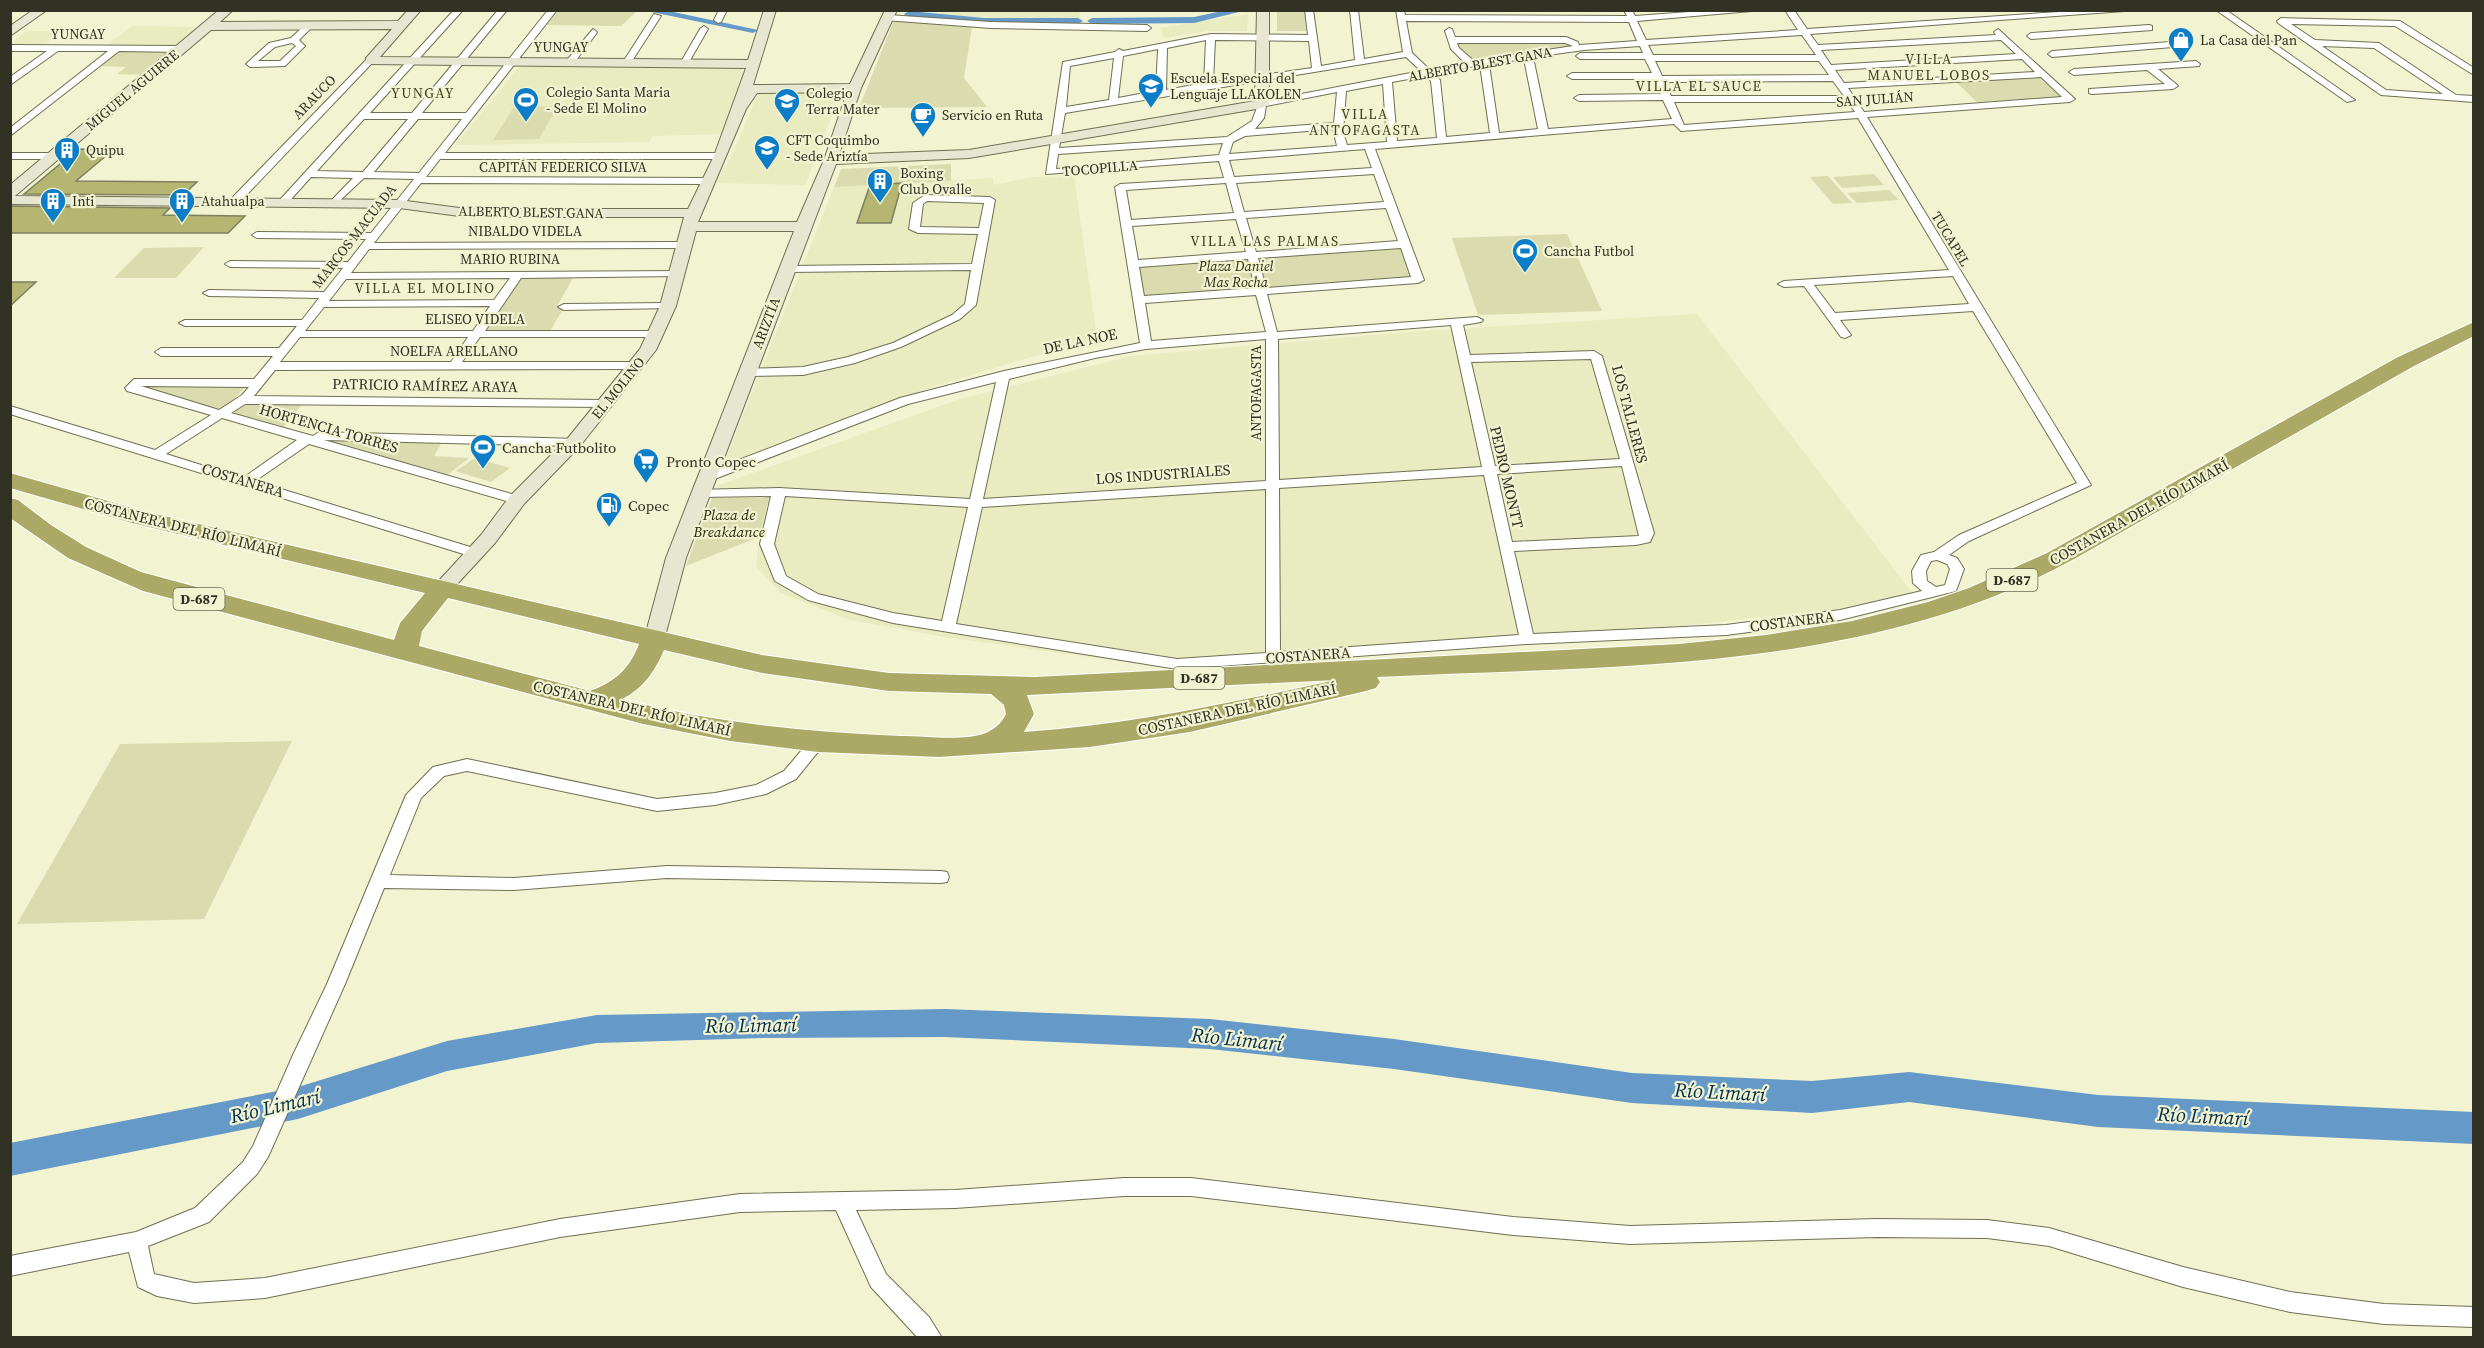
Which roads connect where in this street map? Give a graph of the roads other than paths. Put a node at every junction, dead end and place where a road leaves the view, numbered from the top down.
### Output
1 (41, 10) edge
2 (227, 10) edge
3 (415, 10) edge
4 (459, 10) edge
5 (503, 10) edge
6 (553, 10) edge
7 (723, 10) edge
8 (770, 10) edge
9 (1309, 10) edge
10 (1354, 10) edge
11 (1760, 10) edge
12 (1789, 10) edge
13 (1974, 10) edge
14 (2134, 10) edge
15 (2220, 10) edge
16 (2273, 10) edge
17 (2118, 11) edge
18 (1263, 12) edge
19 (2078, 13) edge
20 (889, 14) edge
21 (1401, 14) edge
22 (1446, 14) edge
23 (1489, 14) edge
24 (1532, 14) edge
25 (1574, 14) edge
26 (2030, 14) edge
27 (1630, 15) edge
28 (657, 16) dead end
29 (718, 20) dead end
30 (1982, 20) junction
31 (2288, 21) junction
32 (16, 24) edge
33 (310, 25) junction
34 (401, 25) junction
35 (209, 26) junction
36 (1146, 28) dead end
37 (2149, 28) dead end
38 (704, 29) dead end
39 (2104, 31) junction
40 (10, 32) edge
41 (593, 33) dead end
42 (1802, 33) junction
43 (2031, 36) dead end
44 (1259, 37) junction
45 (2004, 37) junction
46 (1211, 38) junction
47 (1311, 38) junction
48 (294, 40) junction
49 (1451, 40) junction
50 (1640, 42) junction
51 (2313, 43) junction
52 (1163, 45) junction
53 (2170, 45) dead end
54 (1584, 47) junction
55 (10, 48) edge
56 (1815, 48) junction
57 (2126, 48) junction
58 (55, 49) junction
59 (116, 49) junction
60 (181, 49) junction
61 (1119, 52) junction
62 (1408, 54) junction
63 (2052, 54) dead end
64 (1527, 55) junction
65 (2024, 56) junction
66 (1649, 57) junction
67 (370, 61) junction
68 (411, 62) junction
69 (461, 62) junction
70 (570, 62) junction
71 (685, 62) junction
72 (1360, 62) junction
73 (1484, 62) junction
74 (513, 63) junction
75 (627, 63) junction
76 (1825, 63) junction
77 (752, 64) junction
78 (1472, 64) junction
79 (2196, 64) dead end
80 (2150, 68) junction
81 (1317, 69) junction
82 (1427, 72) junction
83 (2074, 72) dead end
84 (2474, 72) edge
85 (2044, 74) junction
86 (1572, 76) dead end
87 (1658, 77) junction
88 (1263, 79) junction
89 (1387, 81) junction
90 (10, 82) edge
91 (1838, 82) junction
92 (1208, 85) junction
93 (855, 88) junction
94 (1342, 89) junction
95 (2092, 91) dead end
96 (1161, 93) junction
97 (2454, 97) junction
98 (1579, 98) dead end
99 (1666, 98) junction
100 (1850, 99) junction
101 (2474, 99) edge
102 (2350, 100) dead end
103 (1113, 102) junction
104 (1262, 104) junction
105 (1061, 111) junction
106 (738, 112) junction
107 (1860, 114) junction
108 (364, 116) junction
109 (471, 116) junction
110 (414, 117) junction
111 (1680, 124) junction
112 (1339, 126) junction
113 (10, 133) edge
114 (1242, 133) junction
115 (1544, 133) junction
116 (1495, 137) junction
117 (1229, 140) junction
118 (1442, 141) junction
119 (1055, 144) junction
120 (1392, 145) junction
121 (1369, 147) junction
122 (1343, 149) junction
123 (10, 156) edge
124 (53, 156) junction
125 (439, 156) junction
126 (721, 156) junction
127 (1223, 158) junction
128 (831, 160) junction
129 (1378, 171) junction
130 (310, 174) junction
131 (364, 175) junction
132 (420, 178) junction
133 (1231, 179) junction
134 (708, 181) junction
135 (10, 193) edge
136 (10, 200) edge
137 (233, 203) junction
138 (281, 204) junction
139 (333, 204) junction
140 (399, 204) junction
141 (1392, 205) junction
142 (1241, 215) junction
143 (691, 220) junction
144 (1126, 223) junction
145 (803, 226) junction
146 (985, 231) junction
147 (257, 236) dead end
148 (373, 236) junction
149 (1406, 244) junction
150 (684, 245) junction
151 (365, 246) junction
152 (1252, 255) junction
153 (230, 264) dead end
154 (1133, 264) junction
155 (351, 265) junction
156 (977, 267) junction
157 (787, 269) junction
158 (678, 273) junction
159 (1954, 273) junction
160 (518, 274) junction
161 (342, 276) junction
162 (1807, 283) junction
163 (1784, 284) dead end
164 (1261, 291) junction
165 (209, 293) dead end
166 (323, 300) junction
167 (1139, 300) junction
168 (498, 303) junction
169 (668, 306) junction
170 (564, 307) dead end
171 (1975, 307) junction
172 (1832, 317) junction
173 (1477, 320) dead end
174 (1456, 321) junction
175 (184, 323) dead end
176 (305, 323) junction
177 (2474, 328) edge
178 (295, 334) junction
179 (655, 334) junction
180 (1845, 334) dead end
181 (474, 335) junction
182 (1272, 335) junction
183 (1146, 345) junction
184 (161, 352) dead end
185 (282, 352) junction
186 (1464, 359) junction
187 (271, 366) junction
188 (454, 366) junction
189 (637, 366) junction
190 (746, 373) junction
191 (1004, 375) junction
192 (257, 383) junction
193 (243, 400) junction
194 (606, 404) junction
195 (10, 410) edge
196 (220, 414) junction
197 (303, 437) junction
198 (574, 442) junction
199 (156, 454) junction
200 (1626, 462) junction
201 (1488, 470) junction
202 (10, 480) edge
203 (247, 481) junction
204 (1270, 483) junction
205 (704, 485) junction
206 (778, 492) junction
207 (517, 500) junction
208 (977, 503) junction
209 (10, 505) edge
210 (1506, 547) junction
211 (475, 553) junction
212 (1938, 556) junction
213 (441, 590) junction
214 (1932, 591) junction
215 (1846, 623) junction
216 (948, 628) junction
217 (1527, 639) junction
218 (654, 640) junction
219 (405, 652) junction
220 (1273, 658) junction
221 (1496, 662) junction
222 (999, 686) junction
223 (592, 700) junction
224 (818, 742) junction
225 (984, 746) junction
226 (941, 877) dead end
227 (379, 880) junction
228 (842, 1201) junction
229 (137, 1241) junction
230 (10, 1266) edge
231 (2474, 1317) edge
232 (931, 1338) edge

1 - 32 street
2 - 35 street, MIGUEL AGUIRRE
3 - 34 street, ARAUCO
4 - 68 street
5 - 69 street
6 - 74 street, MARCOS MACUADA
7 - 29 street
8 - 77 street, EL MOLINO
9 - 47 street
10 - 72 street
11 - 27 street
12 - 42 street, TUCAPEL
13 - 30 street
14 - 17 street, ALBERTO BLEST GANA
15 - 102 street
16 - 31 street
17 - 19 street, ALBERTO BLEST GANA
18 - 44 street
19 - 26 street, ALBERTO BLEST GANA
19 - 39 street
20 - 36 street
20 - 93 street, ARIZTÍA
21 - 22 street
21 - 62 street
22 - 23 street
22 - 49 street
23 - 24 street
24 - 25 street
25 - 27 street
26 - 30 street, ALBERTO BLEST GANA
27 - 50 street
28 - 75 street
30 - 42 street, ALBERTO BLEST GANA
30 - 45 street
31 - 51 street
31 - 84 street
32 - 40 street
33 - 34 street
33 - 35 street
33 - 48 street
34 - 67 street, ARAUCO
35 - 60 street, MIGUEL AGUIRRE
37 - 39 street
38 - 71 street
39 - 43 street
39 - 57 street
41 - 70 street
42 - 50 street, ALBERTO BLEST GANA
42 - 56 street, TUCAPEL
44 - 46 street
44 - 47 street
44 - 88 street
45 - 56 street
45 - 65 street
46 - 52 street
46 - 92 street
47 - 81 street
48 - 48 street
49 - 54 street
49 - 78 street
50 - 54 street, ALBERTO BLEST GANA
50 - 66 street
51 - 97 street
51 - 97 street
52 - 61 street
52 - 96 street
53 - 57 street
54 - 64 street, ALBERTO BLEST GANA
55 - 58 street, YUNGAY
56 - 76 street, TUCAPEL
57 - 63 street
57 - 80 street
58 - 59 street, YUNGAY
58 - 90 street
59 - 60 street, YUNGAY
59 - 113 street
60 - 124 street, MIGUEL AGUIRRE
61 - 103 street
61 - 105 street, TOCOPILLA
62 - 72 street
62 - 82 street
64 - 66 street
64 - 73 street, ALBERTO BLEST GANA
64 - 115 street
65 - 76 street
65 - 85 street
66 - 76 street
66 - 87 street
67 - 68 street, YUNGAY
67 - 137 street, ARAUCO
68 - 69 street, YUNGAY
68 - 108 street
69 - 74 street, YUNGAY
69 - 110 street
70 - 74 street, YUNGAY
70 - 75 street, YUNGAY
71 - 75 street, YUNGAY
71 - 77 street, YUNGAY
72 - 81 street
73 - 78 street, ALBERTO BLEST GANA
73 - 116 street
74 - 109 street, MARCOS MACUADA
76 - 91 street, TUCAPEL
77 - 106 street, EL MOLINO
78 - 82 street, ALBERTO BLEST GANA
79 - 80 street
80 - 83 street
80 - 95 street
81 - 88 street
82 - 89 street, ALBERTO BLEST GANA
82 - 118 street
85 - 91 street
85 - 107 street, SAN JULIÁN
86 - 87 street
87 - 91 street
87 - 99 street
88 - 92 street
88 - 104 street
89 - 94 street, ALBERTO BLEST GANA
89 - 120 street
91 - 100 street, TUCAPEL
92 - 96 street
93 - 106 street, EL MOLINO
93 - 128 street, ARIZTÍA
94 - 104 street, ALBERTO BLEST GANA
94 - 112 street
96 - 103 street
97 - 101 street
98 - 99 street
99 - 100 street
99 - 111 street
100 - 107 street, TUCAPEL
103 - 105 street
104 - 114 street
104 - 119 street, ALBERTO BLEST GANA
105 - 119 street, TOCOPILLA
106 - 126 street, EL MOLINO
107 - 111 street, SAN JULIÁN
107 - 159 street, TUCAPEL
108 - 110 street
108 - 130 street
109 - 110 street
109 - 125 street, MARCOS MACUADA
110 - 131 street
111 - 115 street, SAN JULIÁN
112 - 114 street
112 - 122 street
114 - 117 street
115 - 116 street, SAN JULIÁN
116 - 118 street, SAN JULIÁN
117 - 119 street
117 - 127 street
118 - 120 street, SAN JULIÁN
119 - 127 street, TOCOPILLA
119 - 128 street, ALBERTO BLEST GANA
120 - 121 street, SAN JULIÁN
121 - 122 street, SAN JULIÁN
121 - 129 street
122 - 127 street, SAN JULIÁN
123 - 124 street
124 - 135 street, MIGUEL AGUIRRE
125 - 126 street
125 - 132 street, MARCOS MACUADA
126 - 134 street, EL MOLINO
127 - 133 street, ANTOFAGASTA
128 - 145 street, ARIZTÍA
129 - 133 street
129 - 141 street
130 - 131 street, CAPITÁN FEDERICO SILVA
130 - 138 street
131 - 132 street, CAPITÁN FEDERICO SILVA
131 - 139 street
132 - 134 street, CAPITÁN FEDERICO SILVA
132 - 140 street, MARCOS MACUADA
133 - 142 street, ANTOFAGASTA
133 - 144 street
134 - 143 street, EL MOLINO
136 - 137 street, ALBERTO BLEST GANA
137 - 138 street, ALBERTO BLEST GANA
138 - 139 street, ALBERTO BLEST GANA
139 - 140 street, ALBERTO BLEST GANA
140 - 143 street, ALBERTO BLEST GANA
140 - 148 street, MARCOS MACUADA
141 - 142 street
141 - 149 street
142 - 144 street
142 - 152 street, ANTOFAGASTA
143 - 145 street, ALBERTO BLEST GANA
143 - 150 street, EL MOLINO
144 - 154 street
145 - 157 street, ARIZTÍA
146 - 146 street
146 - 156 street
147 - 148 street
148 - 151 street, MARCOS MACUADA
149 - 152 street
149 - 164 street
150 - 151 street, NIBALDO VIDELA
150 - 158 street, EL MOLINO
151 - 155 street, MARCOS MACUADA
152 - 154 street
152 - 164 street, ANTOFAGASTA
153 - 155 street
154 - 167 street
155 - 161 street, MARCOS MACUADA
156 - 157 street
156 - 190 street
157 - 190 street, ARIZTÍA
158 - 160 street, MARIO RUBINA
158 - 169 street, EL MOLINO
159 - 162 street
159 - 171 street, TUCAPEL
160 - 161 street, MARIO RUBINA
160 - 168 street
161 - 166 street, MARCOS MACUADA
162 - 163 street
162 - 172 street
164 - 167 street
164 - 182 street, ANTOFAGASTA
165 - 166 street
166 - 168 street
166 - 176 street, MARCOS MACUADA
167 - 183 street
168 - 181 street
169 - 170 street
169 - 179 street, EL MOLINO
171 - 172 street
171 - 212 street, TUCAPEL
172 - 180 street
173 - 174 street, DE LA NOE
174 - 182 street, DE LA NOE
174 - 186 street, PEDRO MONTT
175 - 176 street
176 - 178 street, MARCOS MACUADA
177 - 215 highway, COSTANERA DEL RÍO LIMARÍ / D-687
178 - 181 street, ELISEO VIDELA
178 - 185 street, MARCOS MACUADA
179 - 181 street, ELISEO VIDELA
179 - 189 street, EL MOLINO
181 - 188 street
182 - 183 street, DE LA NOE
182 - 204 street, ANTOFAGASTA
183 - 191 street, DE LA NOE
184 - 185 street
185 - 187 street, MARCOS MACUADA
186 - 200 street, LOS TALLERES
186 - 201 street, PEDRO MONTT
187 - 188 street, NOELFA ARELLANO
187 - 192 street, MARCOS MACUADA
188 - 189 street, NOELFA ARELLANO
189 - 194 street, EL MOLINO
190 - 205 street, ARIZTÍA
191 - 205 street, DE LA NOE
191 - 208 street
192 - 193 street, MARCOS MACUADA
192 - 196 street, HORTENCIA TORRES
193 - 194 street, PATRICIO RAMÍREZ ARAYA
193 - 196 street, MARCOS MACUADA
194 - 198 street, EL MOLINO
195 - 199 street, COSTANERA
196 - 197 street, HORTENCIA TORRES
196 - 199 street, MARCOS MACUADA
197 - 198 street
197 - 203 street
197 - 207 street, HORTENCIA TORRES
198 - 207 street, EL MOLINO
199 - 203 street, COSTANERA
200 - 201 street, LOS INDUSTRIALES
200 - 210 street, LOS TALLERES
201 - 204 street, LOS INDUSTRIALES
201 - 210 street, PEDRO MONTT
202 - 213 highway, COSTANERA DEL RÍO LIMARÍ / D-687
203 - 211 street, COSTANERA
204 - 208 street, LOS INDUSTRIALES
204 - 220 street, ANTOFAGASTA
205 - 206 street, LOS INDUSTRIALES
205 - 218 street, ARIZTÍA
206 - 208 street, LOS INDUSTRIALES
206 - 216 street, COSTANERA
207 - 211 street, EL MOLINO
208 - 216 street
209 - 219 highway, COSTANERA DEL RÍO LIMARÍ / D-687
210 - 217 street, PEDRO MONTT
211 - 213 street, EL MOLINO
212 - 214 street
212 - 214 street, COSTANERA
213 - 218 highway, COSTANERA DEL RÍO LIMARÍ / D-687
213 - 219 highway
214 - 215 street, COSTANERA
215 - 217 street, COSTANERA
215 - 221 highway, COSTANERA DEL RÍO LIMARÍ / D-687
216 - 220 street, COSTANERA
217 - 220 street, COSTANERA
218 - 222 highway, COSTANERA DEL RÍO LIMARÍ / D-687
218 - 223 highway
219 - 223 highway, COSTANERA DEL RÍO LIMARÍ / D-687
221 - 222 highway, COSTANERA DEL RÍO LIMARÍ / D-687
221 - 225 highway, COSTANERA DEL RÍO LIMARÍ / D-687
222 - 225 highway
223 - 224 highway, COSTANERA DEL RÍO LIMARÍ / D-687
224 - 225 highway, COSTANERA DEL RÍO LIMARÍ / D-687
224 - 227 street
226 - 227 street
227 - 229 street
228 - 229 street
228 - 231 street
228 - 232 street
229 - 230 street

